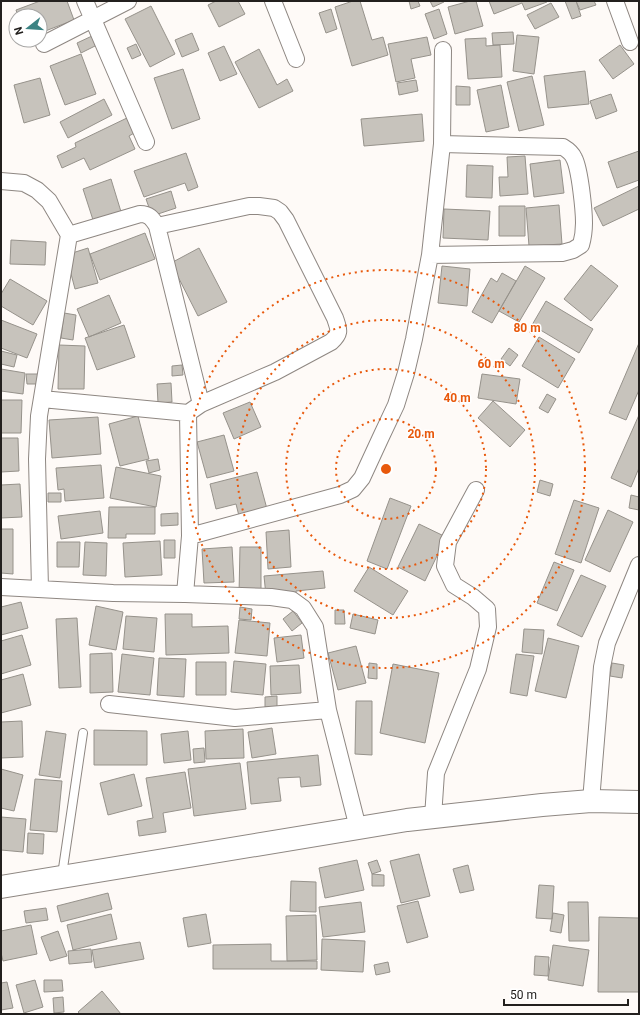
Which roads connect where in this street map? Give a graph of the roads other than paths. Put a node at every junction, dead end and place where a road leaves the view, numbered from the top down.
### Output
1 (85, 1) edge
2 (128, 1) edge
3 (273, 1) edge
4 (615, 1) edge
5 (92, 20) junction
6 (48, 42) edge
7 (630, 42) dead end
8 (443, 50) dead end
9 (296, 59) dead end
10 (146, 142) dead end
11 (442, 144) junction
12 (1, 181) edge
13 (157, 226) junction
14 (69, 235) junction
15 (430, 255) junction
16 (42, 399) junction
17 (201, 404) junction
18 (188, 413) junction
19 (476, 490) dead end
20 (190, 536) junction
21 (639, 565) edge
22 (1, 587) edge
23 (40, 589) junction
24 (185, 594) junction
25 (108, 704) dead end
26 (328, 710) junction
27 (83, 733) dead end
28 (591, 801) junction
29 (639, 802) edge
30 (433, 817) junction
31 (358, 828) junction
32 (62, 878) junction
33 (1, 887) edge

1 - 5 street
2 - 5 street
3 - 9 street
4 - 7 street
5 - 6 street
5 - 10 street
8 - 11 street
11 - 15 street
11 - 15 street
12 - 14 street
13 - 14 street
13 - 17 street
13 - 17 street
14 - 16 street
15 - 20 street
16 - 18 street
16 - 23 street
17 - 18 street
18 - 20 street
19 - 30 street
20 - 24 street
21 - 28 street
22 - 23 street
23 - 24 street
24 - 26 street
25 - 26 street
26 - 31 street
27 - 32 lane
28 - 29 street
28 - 30 street
30 - 31 street
31 - 32 street
32 - 33 street

